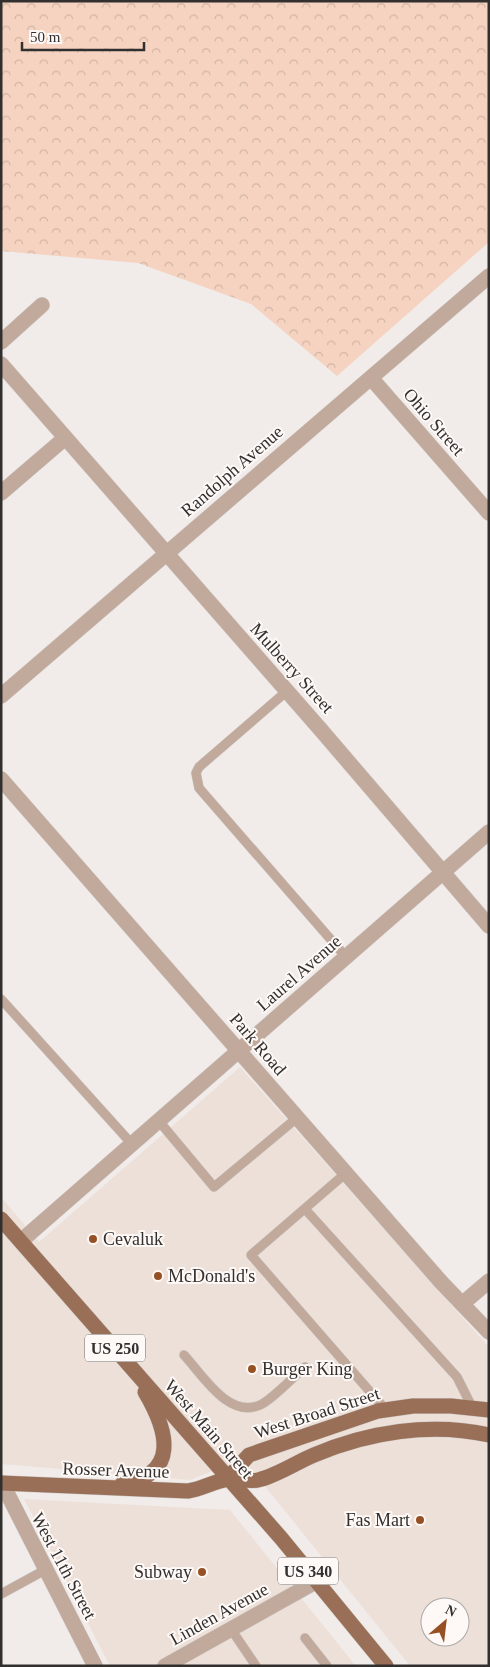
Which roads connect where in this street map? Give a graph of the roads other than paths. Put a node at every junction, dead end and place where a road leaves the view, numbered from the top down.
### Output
1 (489, 276) edge
2 (42, 305) dead end
3 (1, 342) edge
4 (1, 364) edge
5 (371, 378) junction
6 (65, 438) junction
7 (1, 493) edge
8 (489, 513) edge
9 (165, 554) junction
10 (287, 691) junction
11 (1, 696) edge
12 (1, 778) edge
13 (489, 832) edge
14 (443, 873) junction
15 (489, 926) edge
16 (346, 957) junction
17 (1, 999) edge
18 (239, 1050) junction
19 (298, 1117) junction
20 (158, 1120) junction
21 (131, 1143) junction
22 (346, 1173) junction
23 (305, 1209) junction
24 (1, 1219) edge
25 (21, 1241) junction
26 (489, 1281) edge
27 (462, 1304) junction
28 (489, 1332) edge
29 (184, 1355) dead end
30 (128, 1362) junction
31 (305, 1367) dead end
32 (472, 1407) junction
33 (386, 1410) junction
34 (489, 1410) edge
35 (489, 1435) edge
36 (227, 1479) junction
37 (1, 1483) edge
38 (103, 1487) junction
39 (45, 1570) junction
40 (317, 1581) junction
41 (1, 1594) edge
42 (232, 1629) junction
43 (305, 1638) dead end
44 (95, 1666) edge
45 (165, 1666) edge
46 (256, 1666) edge
47 (327, 1666) edge
48 (386, 1666) edge

1 - 5 street, Randolph Avenue
2 - 3 street
4 - 6 street, Mulberry Street
5 - 8 street, Ohio Street
5 - 9 street, Randolph Avenue
6 - 7 street
6 - 9 street, Mulberry Street
9 - 10 street, Mulberry Street
9 - 11 street, Randolph Avenue
10 - 14 street, Mulberry Street
10 - 16 lane
12 - 18 street, Park Road
13 - 14 street, Laurel Avenue
14 - 15 street, Mulberry Street
14 - 16 street, Laurel Avenue
16 - 18 street, Laurel Avenue
17 - 21 lane
18 - 19 street, Park Road
18 - 20 street, Laurel Avenue
19 - 20 lane
19 - 22 street, Park Road
20 - 21 street, Laurel Avenue
21 - 25 street, Laurel Avenue
22 - 23 lane
22 - 27 street, Park Road
23 - 32 lane
23 - 33 lane
24 - 25 main road, West Main Street / US 250
25 - 30 main road, West Main Street / US 250
26 - 27 street
27 - 28 street, Park Road
29 - 31 lane
30 - 36 main road, West Main Street / US 250
30 - 38 main road
32 - 33 main road, West Broad Street
32 - 34 main road, West Broad Street
33 - 36 main road, West Broad Street
35 - 36 main road
36 - 38 main road, Rosser Avenue
36 - 40 main road, West Main Street / US 340
37 - 38 main road, Rosser Avenue
37 - 39 street, West 11th Street
39 - 41 lane
39 - 44 street, West 11th Street
40 - 42 street, Linden Avenue
40 - 48 main road, West Main Street / US 340
42 - 45 street, Linden Avenue
42 - 46 lane
43 - 47 lane

